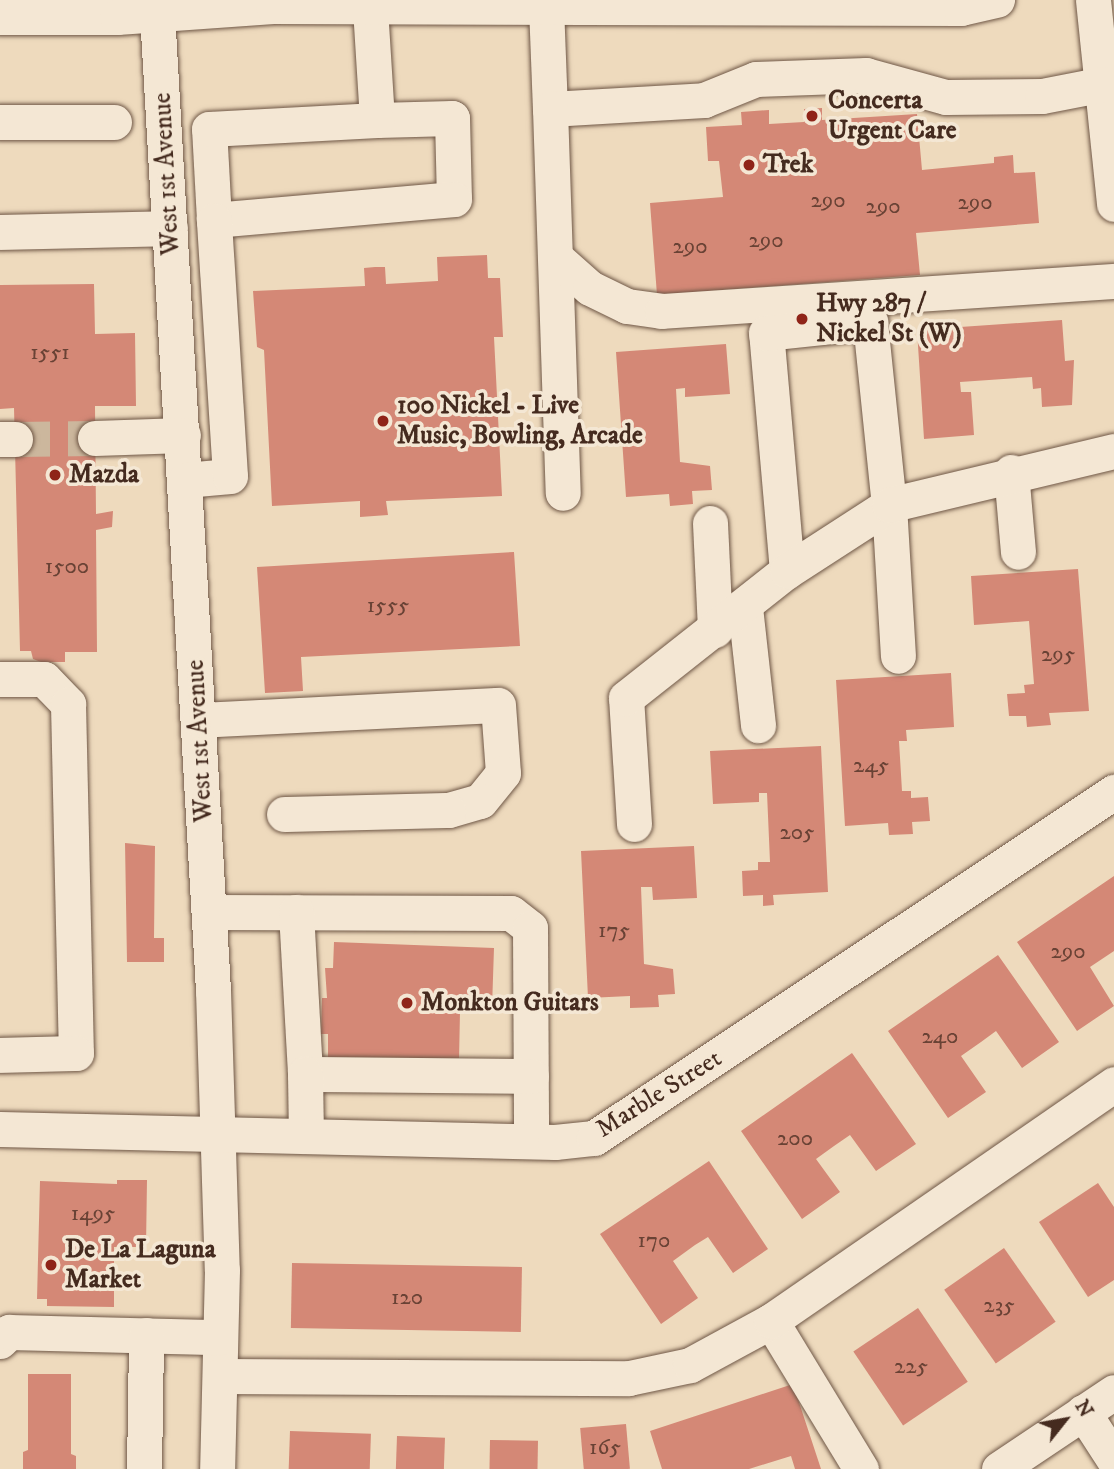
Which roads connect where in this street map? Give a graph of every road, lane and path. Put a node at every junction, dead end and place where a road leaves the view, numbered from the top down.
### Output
1 (997, 0) edge
2 (1093, 0) edge
3 (546, 6) junction
4 (370, 8) junction
5 (157, 13) junction
6 (0, 17) edge
7 (1104, 84) junction
8 (551, 109) junction
9 (377, 120) junction
10 (0, 122) edge
11 (114, 122) dead end
12 (168, 189) junction
13 (213, 203) junction
14 (1114, 204) edge
15 (170, 228) junction
16 (0, 232) edge
17 (556, 258) junction
18 (1114, 281) edge
19 (183, 435) junction
20 (95, 438) tunnel mouth
21 (1114, 451) edge
22 (1011, 472) junction
23 (185, 480) junction
24 (563, 493) dead end
25 (889, 505) junction
26 (710, 523) dead end
27 (1018, 552) dead end
28 (787, 571) junction
29 (745, 607) junction
30 (715, 630) junction
31 (898, 656) dead end
32 (0, 679) edge
33 (199, 720) junction
34 (758, 725) dead end
35 (1114, 792) edge
36 (284, 814) dead end
37 (634, 824) dead end
38 (209, 912) junction
39 (296, 912) junction
40 (0, 1055) edge
41 (305, 1074) junction
42 (531, 1076) junction
43 (1114, 1084) edge
44 (0, 1129) edge
45 (218, 1134) junction
46 (306, 1136) junction
47 (531, 1142) junction
48 (771, 1321) junction
49 (146, 1335) junction
50 (220, 1337) junction
51 (0, 1341) edge
52 (220, 1376) junction
53 (1114, 1392) edge
54 (1083, 1412) junction
55 (1114, 1460) edge
56 (144, 1469) edge
57 (217, 1469) edge
58 (861, 1469) edge
59 (999, 1469) edge

1 - 3 street
2 - 7 street
3 - 4 street
3 - 8 street
4 - 5 street
4 - 9 street
5 - 6 street
5 - 12 street, West 1st Avenue
7 - 8 street
7 - 14 street
8 - 17 street
9 - 13 street
9 - 13 street
10 - 11 street
12 - 13 street
12 - 15 street, West 1st Avenue
13 - 23 street
15 - 16 street
15 - 19 street, West 1st Avenue
17 - 18 street
17 - 24 street
19 - 20 street
19 - 23 street, West 1st Avenue
21 - 22 street
22 - 25 street
22 - 27 street
23 - 33 street, West 1st Avenue
25 - 28 street
25 - 28 street
25 - 31 street
26 - 30 street
28 - 29 street
29 - 30 street
29 - 34 street
30 - 37 street
32 - 40 street
33 - 36 street
33 - 38 street, West 1st Avenue
35 - 47 street, Marble Street
38 - 39 street
38 - 45 street, West 1st Avenue
39 - 41 street
39 - 42 street
41 - 42 street
41 - 46 street
42 - 47 street
43 - 48 street
44 - 45 street, Marble Street
45 - 46 street, Marble Street
45 - 50 street, West 1st Avenue
46 - 47 street, Marble Street
48 - 52 street
48 - 58 street
49 - 50 street
49 - 51 street
49 - 56 street
50 - 52 street, West 1st Avenue
52 - 57 street, West 1st Avenue
53 - 54 street
54 - 55 street
54 - 59 street

